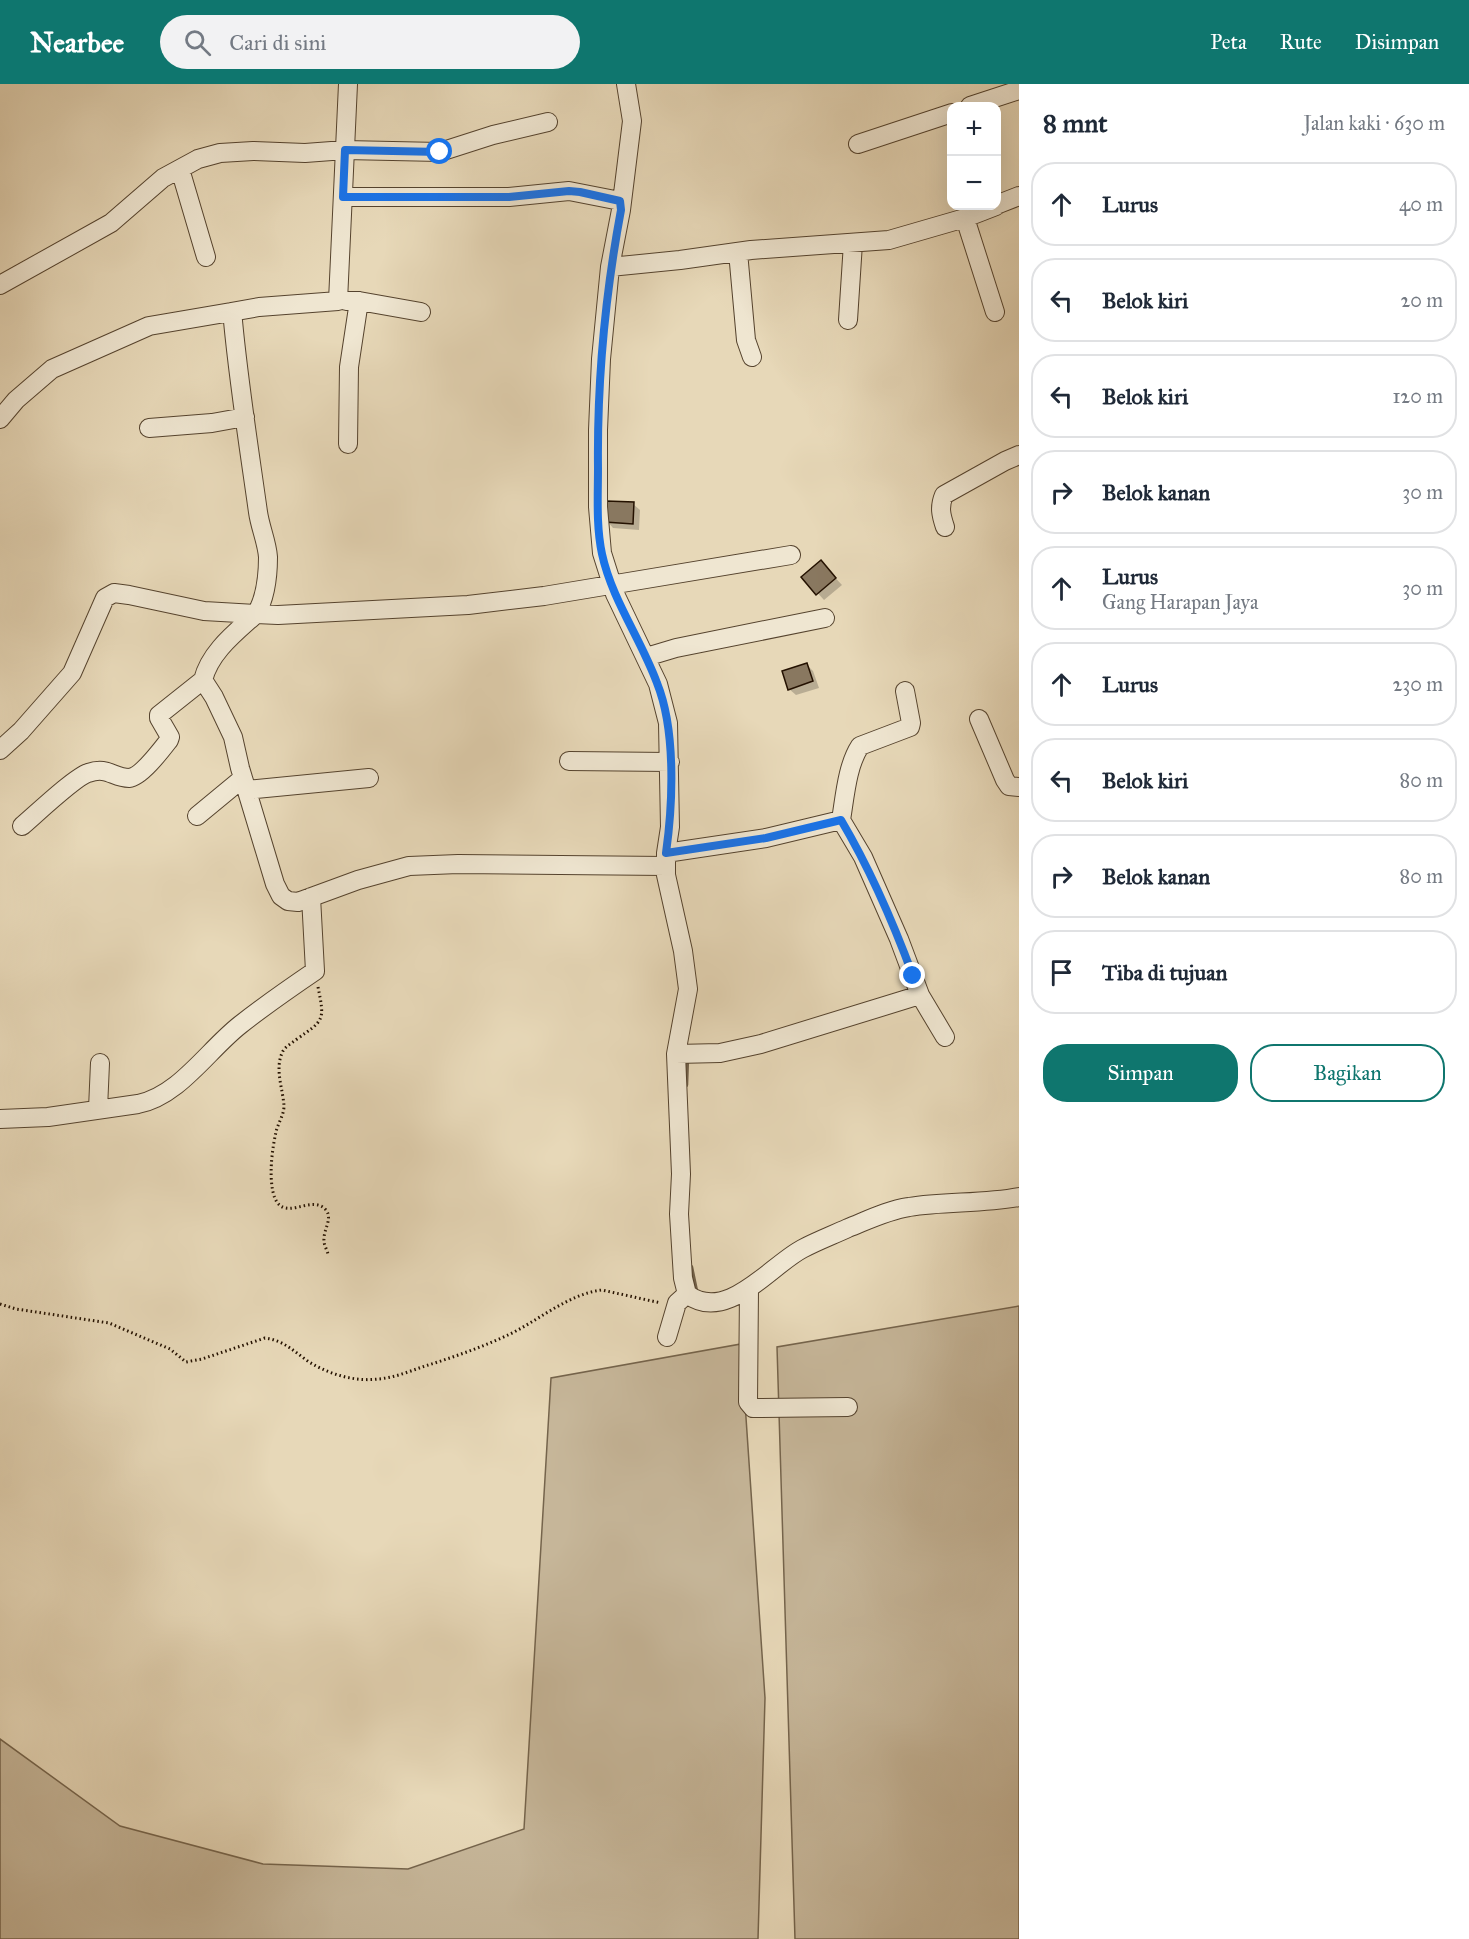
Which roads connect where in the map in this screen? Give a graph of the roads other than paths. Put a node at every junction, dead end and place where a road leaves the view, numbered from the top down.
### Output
1 (348, 84) edge
2 (626, 84) edge
3 (1019, 90) edge
4 (982, 102) edge
5 (947, 113) edge
6 (548, 122) dead end
7 (858, 144) dead end
8 (345, 150) junction
9 (180, 169) junction
10 (1019, 196) edge
11 (343, 197) junction
12 (620, 201) junction
13 (1001, 203) edge
14 (984, 210) edge
15 (965, 218) junction
16 (853, 243) junction
17 (738, 252) junction
18 (206, 257) dead end
19 (610, 267) junction
20 (0, 285) edge
21 (339, 301) junction
22 (359, 301) junction
23 (231, 312) junction
24 (421, 312) dead end
25 (995, 312) dead end
26 (848, 320) dead end
27 (752, 357) dead end
28 (245, 417) junction
29 (0, 419) edge
30 (149, 428) dead end
31 (348, 444) dead end
32 (1019, 455) edge
33 (945, 526) dead end
34 (791, 555) dead end
35 (612, 583) junction
36 (256, 614) junction
37 (825, 618) dead end
38 (646, 657) junction
39 (203, 680) junction
40 (905, 691) dead end
41 (979, 719) dead end
42 (0, 750) edge
43 (569, 761) dead end
44 (670, 762) junction
45 (369, 778) dead end
46 (245, 784) junction
47 (1019, 787) edge
48 (197, 816) dead end
49 (841, 820) junction
50 (22, 826) dead end
51 (666, 860) junction
52 (311, 897) junction
53 (920, 995) junction
54 (945, 1037) dead end
55 (676, 1054) junction
56 (99, 1064) dead end
57 (98, 1108) junction
58 (0, 1119) edge
59 (1019, 1197) edge
60 (749, 1289) junction
61 (682, 1298) junction
62 (667, 1337) dead end
63 (848, 1407) dead end

1 - 8 street
2 - 12 street
3 - 4 street
5 - 7 street
6 - 8 street
8 - 9 street
8 - 11 street
9 - 18 street
9 - 20 street
10 - 13 street
11 - 12 street
11 - 21 street
12 - 19 street
14 - 15 street
15 - 16 street
15 - 25 street
16 - 17 street
16 - 26 street
17 - 19 street
17 - 27 street
19 - 35 street
21 - 22 street
21 - 23 street
22 - 24 street
22 - 31 street
23 - 28 street
23 - 29 street
28 - 30 street
28 - 36 street
32 - 33 street
34 - 35 street
35 - 36 street
35 - 38 street
36 - 39 street
36 - 42 street
37 - 38 street
38 - 44 street
39 - 46 street
39 - 50 street
40 - 49 street
41 - 47 street
43 - 44 street
44 - 51 street
45 - 46 street
46 - 48 street
46 - 52 street
49 - 51 street
49 - 53 street
51 - 52 street
51 - 55 street
52 - 57 street
53 - 54 street
53 - 55 street
55 - 61 street
56 - 57 street
57 - 58 street
59 - 60 street
60 - 61 street
60 - 63 street
61 - 62 street

